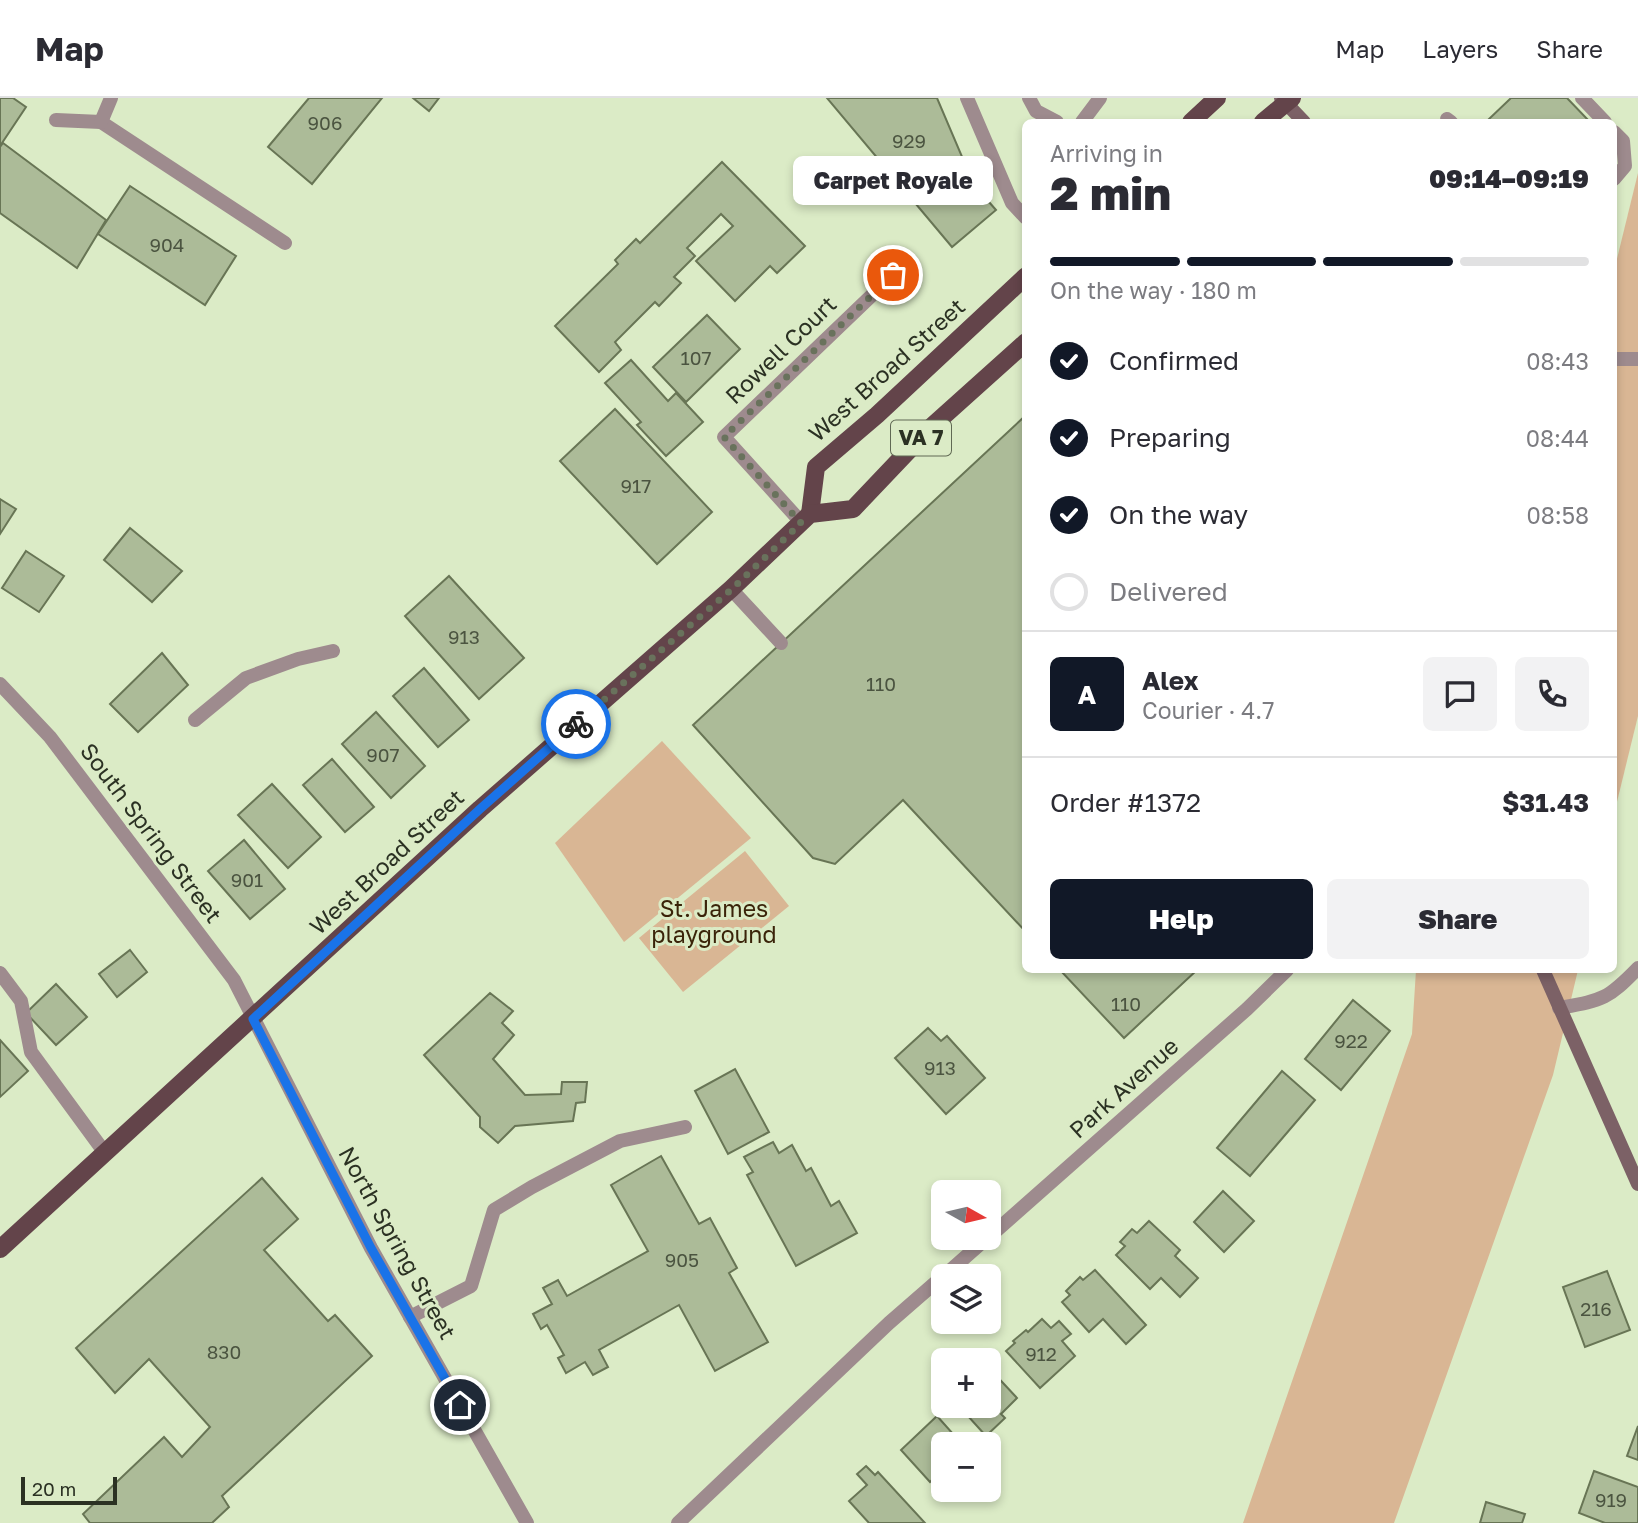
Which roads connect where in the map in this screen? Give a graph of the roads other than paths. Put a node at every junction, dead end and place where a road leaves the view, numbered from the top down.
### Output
1 (111, 98) edge
2 (967, 98) edge
3 (1030, 98) edge
4 (1100, 98) edge
5 (1217, 98) edge
6 (1582, 98) edge
7 (1286, 100) edge
8 (1051, 119) edge
9 (1084, 119) edge
10 (1194, 119) edge
11 (1266, 119) edge
12 (1302, 119) edge
13 (1602, 119) edge
14 (56, 120) dead end
15 (101, 122) junction
16 (1617, 135) edge
17 (1617, 175) edge
18 (1022, 214) edge
19 (285, 243) dead end
20 (893, 275) dead end
21 (1022, 280) edge
22 (1022, 346) edge
23 (1617, 359) edge
24 (1638, 359) edge
25 (805, 518) junction
26 (732, 589) junction
27 (781, 643) dead end
28 (333, 651) dead end
29 (0, 684) edge
30 (195, 720) dead end
31 (1638, 968) edge
32 (0, 973) edge
33 (1283, 973) edge
34 (1544, 973) edge
35 (1559, 1008) junction
36 (253, 1019) junction
37 (685, 1127) dead end
38 (105, 1153) junction
39 (1638, 1184) edge
40 (1001, 1226) edge
41 (0, 1248) edge
42 (973, 1250) edge
43 (957, 1264) edge
44 (931, 1286) edge
45 (410, 1317) junction
46 (527, 1523) edge
47 (678, 1523) edge

1 - 15 street
2 - 18 street
3 - 8 street
4 - 9 street
5 - 10 main road
6 - 13 street
7 - 11 main road
7 - 12 main road
14 - 15 street
15 - 19 street
16 - 17 street
20 - 25 street, Rowell Court
21 - 25 main road, West Broad Street / VA 7
22 - 25 main road, VA 7
23 - 24 street
25 - 26 main road, West Broad Street
26 - 27 street
26 - 36 main road, West Broad Street
28 - 30 street
29 - 36 street, South Spring Street
31 - 35 street
32 - 38 street
33 - 40 street, Park Avenue
34 - 35 main road
35 - 39 main road
36 - 38 main road, West Broad Street
36 - 45 street, North Spring Street
37 - 45 street
38 - 41 main road, West Broad Street
42 - 43 street, Park Avenue
44 - 47 street, Park Avenue
45 - 46 street, North Spring Street

